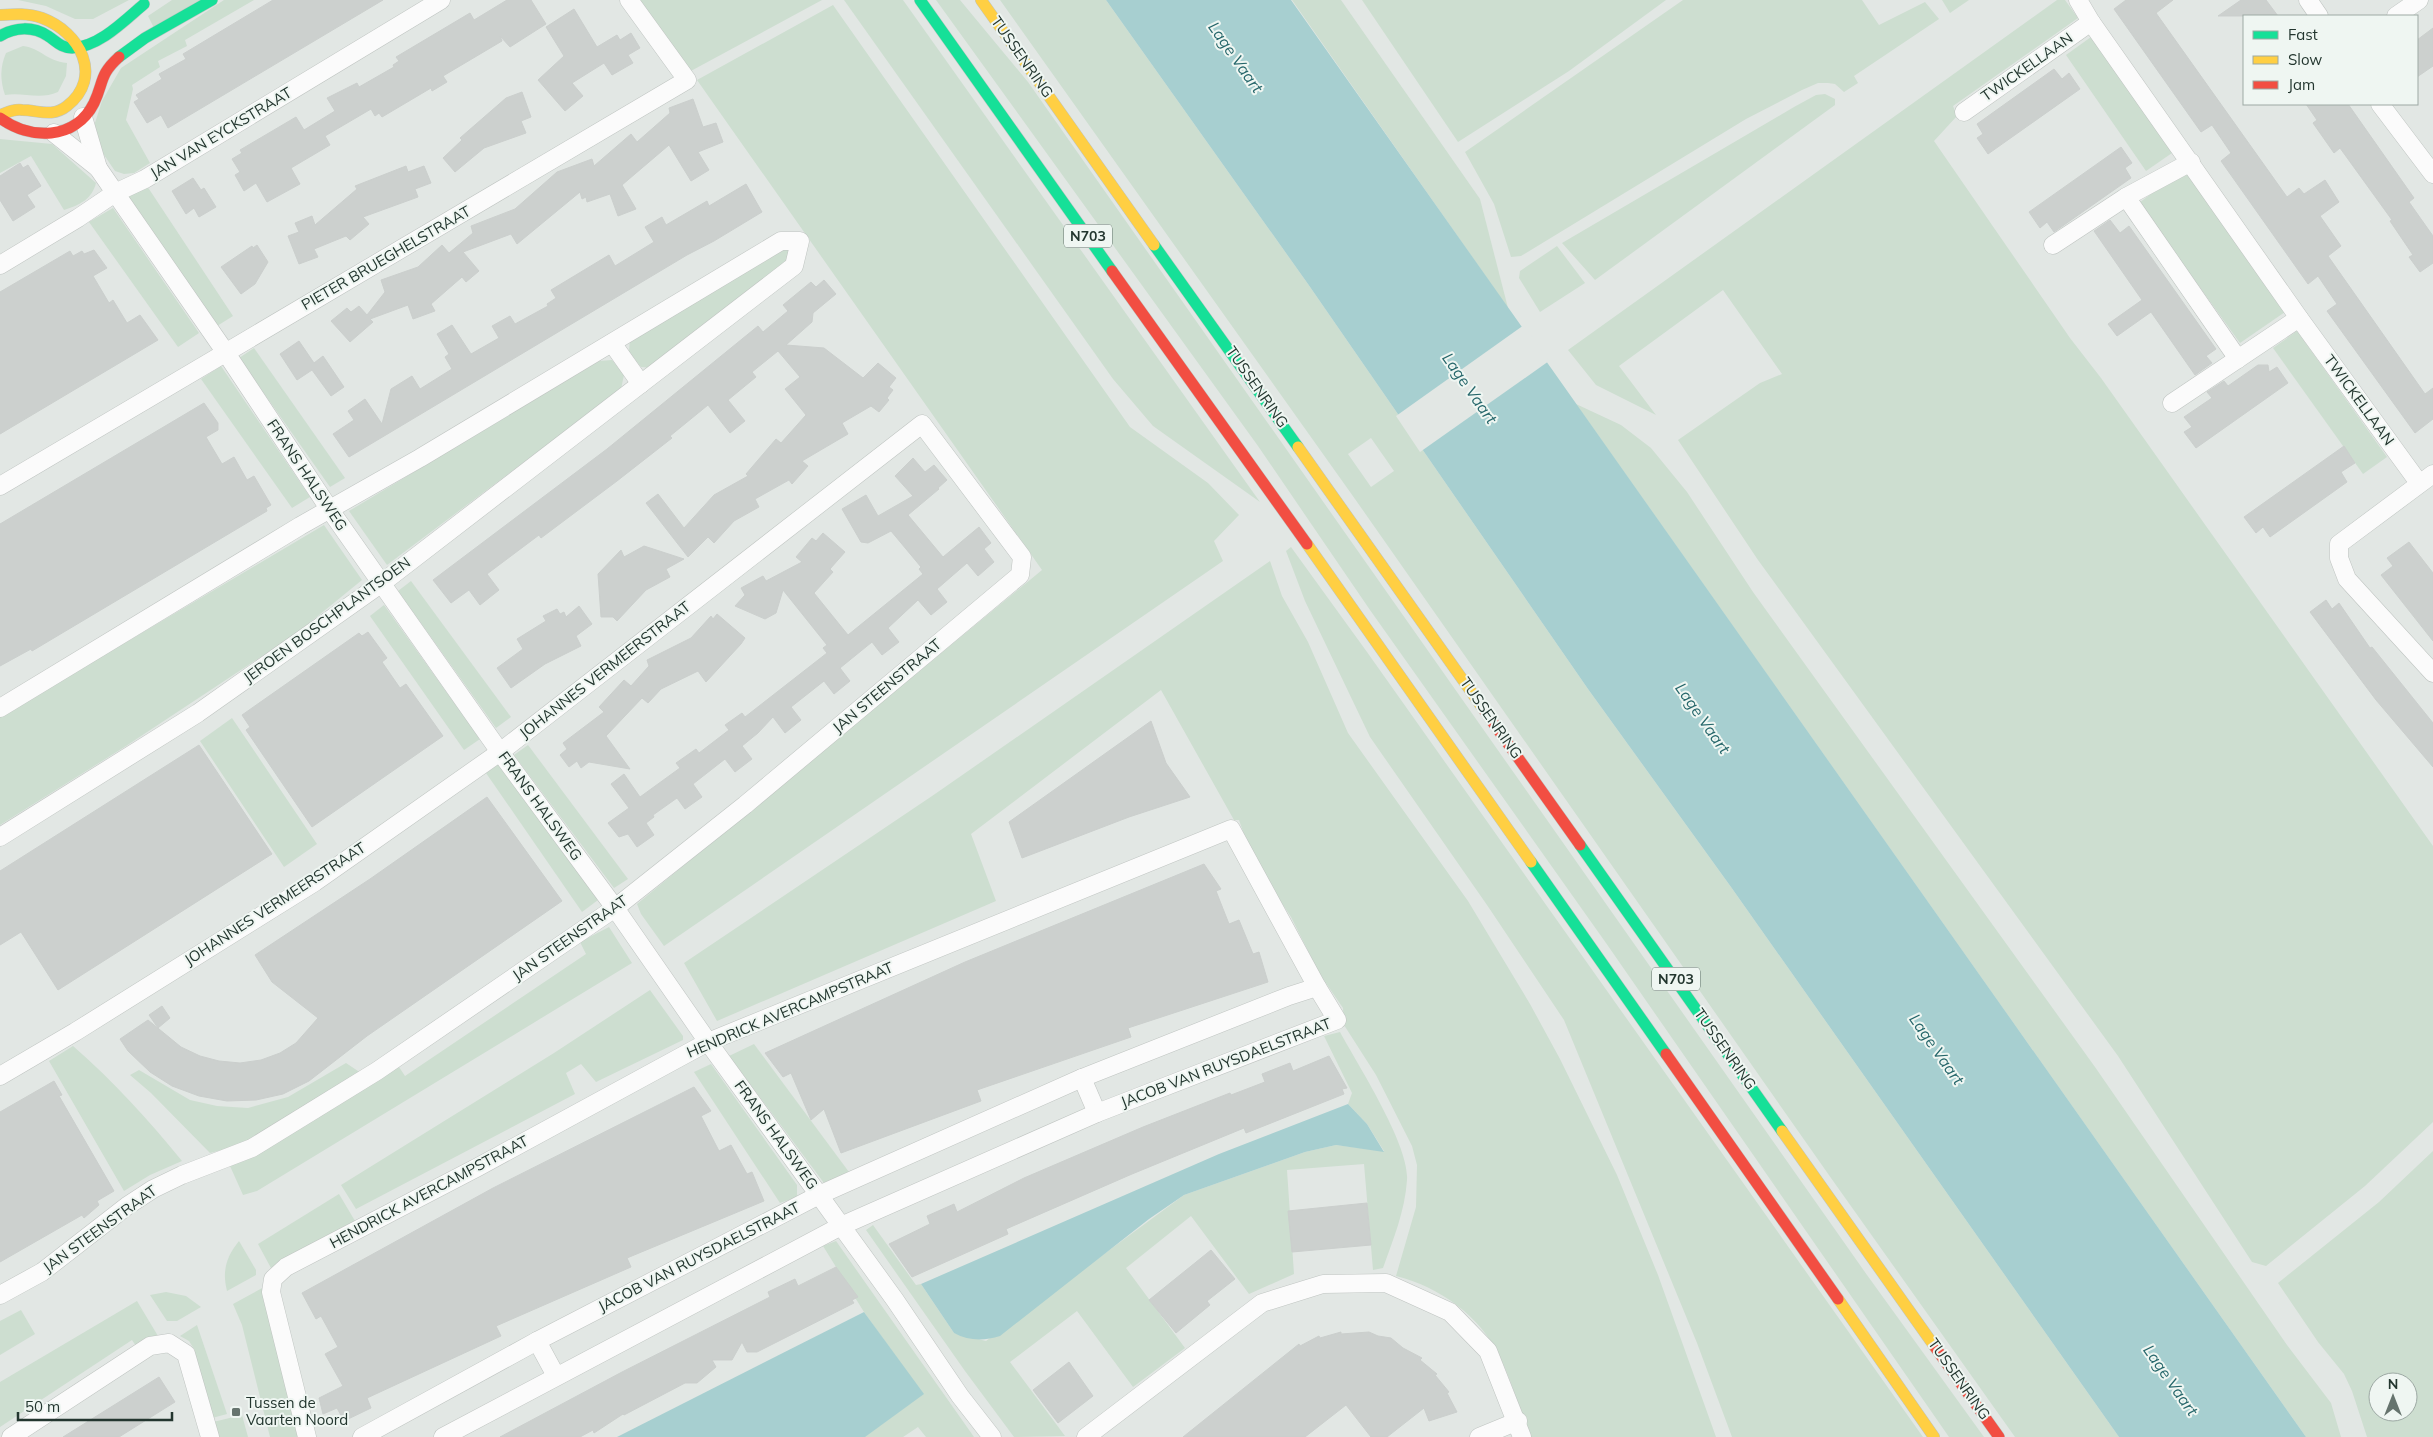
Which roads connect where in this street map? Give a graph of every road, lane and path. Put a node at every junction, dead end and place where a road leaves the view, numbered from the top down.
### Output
1 (212, 0) edge
2 (441, 0) edge
3 (629, 0) edge
4 (920, 0) edge
5 (981, 0) edge
6 (2078, 0) edge
7 (2308, 0) edge
8 (2419, 0) edge
9 (147, 2) edge
10 (4, 9) edge
11 (2318, 15) edge
12 (2397, 15) edge
13 (109, 18) dead end
14 (2090, 22) junction
15 (0, 36) edge
16 (80, 46) junction
17 (79, 95) junction
18 (2381, 105) edge
19 (1964, 112) dead end
20 (83, 117) junction
21 (2, 121) edge
22 (54, 133) junction
23 (2191, 162) junction
24 (98, 168) junction
25 (2433, 174) edge
26 (116, 193) junction
27 (2126, 197) junction
28 (2053, 246) dead end
29 (0, 265) edge
30 (2299, 318) junction
31 (612, 343) junction
32 (226, 353) junction
33 (2238, 359) junction
34 (641, 384) junction
35 (2172, 404) dead end
36 (2426, 479) edge
37 (0, 486) edge
38 (976, 494) joint
39 (330, 510) junction
40 (382, 583) junction
41 (2433, 673) edge
42 (0, 708) edge
43 (500, 752) junction
44 (0, 837) edge
45 (615, 908) junction
46 (1317, 987) junction
47 (708, 1042) junction
48 (0, 1076) edge
49 (1082, 1078) junction
50 (1097, 1113) junction
51 (819, 1194) junction
52 (841, 1226) junction
53 (0, 1295) edge
54 (537, 1341) junction
55 (556, 1376) junction
56 (1520, 1429) edge
57 (11, 1437) edge
58 (210, 1437) edge
59 (307, 1437) edge
60 (362, 1437) edge
61 (443, 1437) edge
62 (992, 1437) edge
63 (1086, 1437) edge
64 (1479, 1437) edge
65 (1934, 1437) edge
66 (1999, 1437) edge

1 - 20 main road
2 - 26 street, JAN VAN EYCKSTRAAT
3 - 32 street, PIETER BRUEGHELSTRAAT
4 - 65 main road, N703
5 - 66 main road, TUSSENRING / N703
6 - 14 street, TWICKELLAAN
7 - 11 street
8 - 12 street
9 - 13 main road
9 - 16 main road
10 - 16 main road
14 - 19 street, TWICKELLAAN
14 - 23 street, TWICKELLAAN
15 - 16 main road
16 - 17 main road
17 - 20 main road
17 - 21 main road
18 - 25 street
20 - 22 main road
20 - 24 street, FRANS HALSWEG
21 - 22 main road
22 - 24 street, FRANS HALSWEG
23 - 27 street
23 - 30 street, TWICKELLAAN
24 - 26 street, FRANS HALSWEG
26 - 29 street, JAN VAN EYCKSTRAAT
26 - 32 street, FRANS HALSWEG
27 - 28 street
27 - 33 street
30 - 33 street
30 - 36 street, TWICKELLAAN
31 - 34 street
31 - 34 street, JEROEN BOSCHPLANTSOEN
31 - 39 street, JEROEN BOSCHPLANTSOEN
32 - 37 street, PIETER BRUEGHELSTRAAT
32 - 39 street, FRANS HALSWEG
33 - 35 street
34 - 40 street, JEROEN BOSCHPLANTSOEN
36 - 41 street
38 - 43 street, JOHANNES VERMEERSTRAAT
38 - 45 street, JAN STEENSTRAAT
39 - 40 street, FRANS HALSWEG
39 - 42 street, JEROEN BOSCHPLANTSOEN
40 - 43 street, FRANS HALSWEG
40 - 44 street, JEROEN BOSCHPLANTSOEN
43 - 45 street, FRANS HALSWEG
43 - 48 street, JOHANNES VERMEERSTRAAT
45 - 47 street, FRANS HALSWEG
45 - 53 street, JAN STEENSTRAAT
46 - 47 street, HENDRICK AVERCAMPSTRAAT
46 - 49 street, JACOB VAN RUYSDAELSTRAAT
46 - 50 street, JACOB VAN RUYSDAELSTRAAT
47 - 51 street, FRANS HALSWEG
47 - 59 street, HENDRICK AVERCAMPSTRAAT
49 - 50 street
49 - 51 street, JACOB VAN RUYSDAELSTRAAT
50 - 52 street, JACOB VAN RUYSDAELSTRAAT
51 - 52 street, FRANS HALSWEG
51 - 54 street, JACOB VAN RUYSDAELSTRAAT
52 - 55 street, JACOB VAN RUYSDAELSTRAAT
52 - 62 street, FRANS HALSWEG
54 - 55 street
54 - 60 street, JACOB VAN RUYSDAELSTRAAT
55 - 61 street, JACOB VAN RUYSDAELSTRAAT
56 - 63 street
56 - 64 street
57 - 58 street

